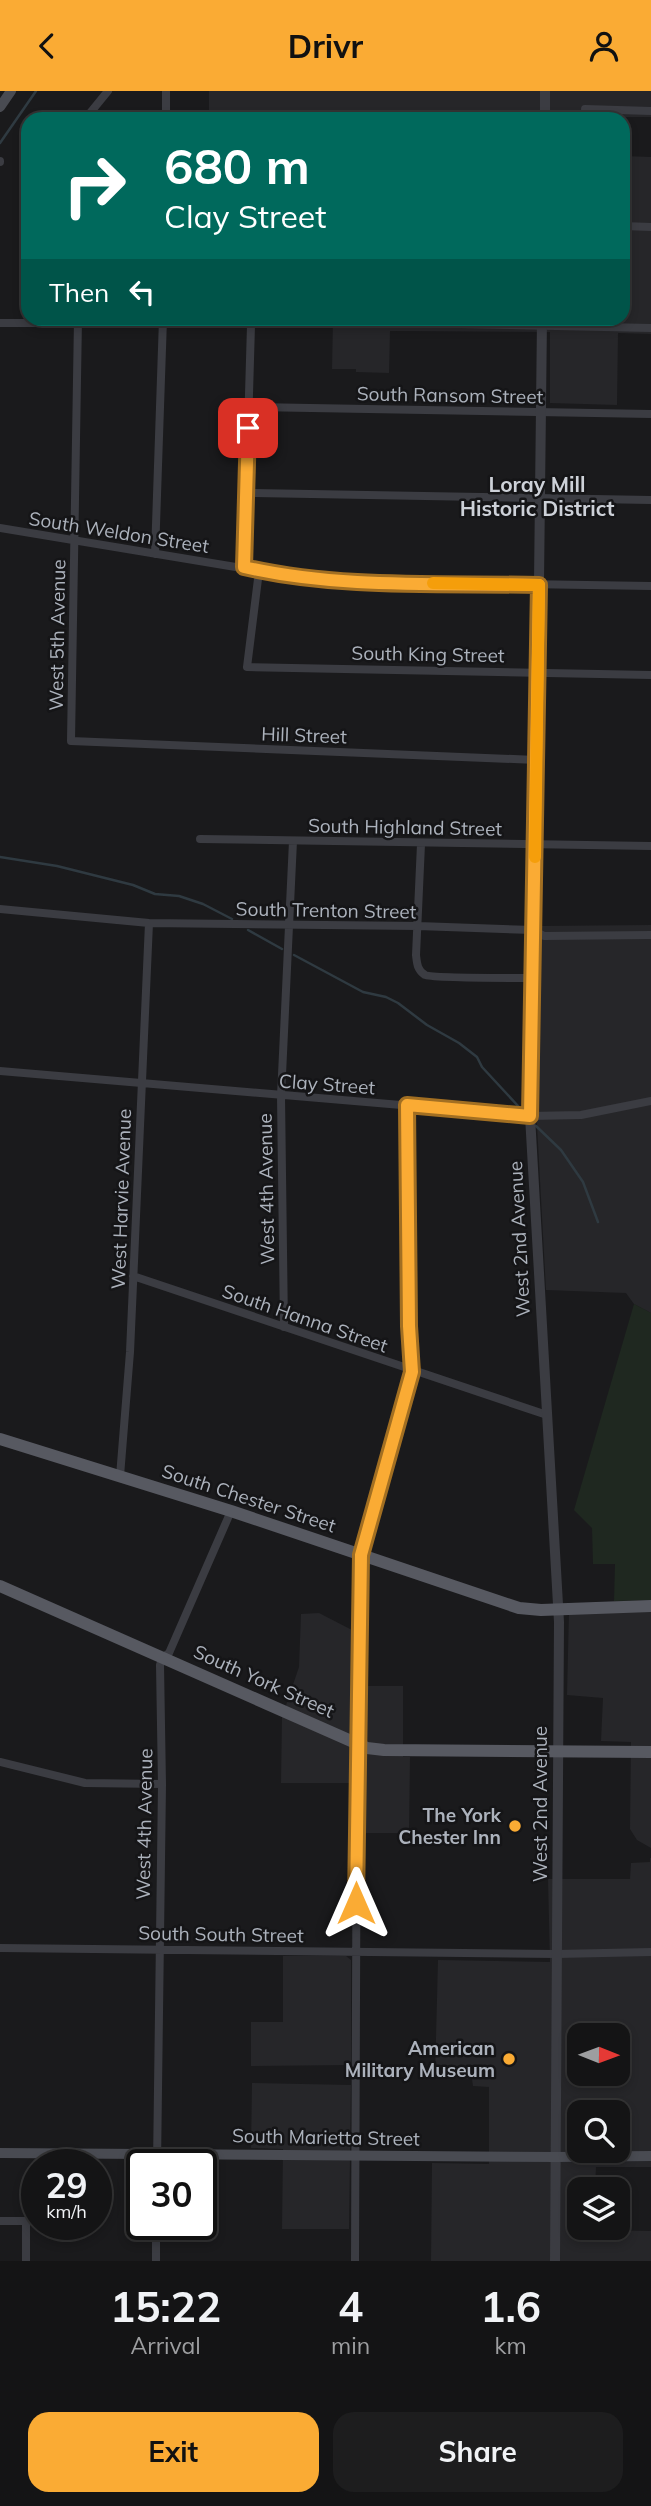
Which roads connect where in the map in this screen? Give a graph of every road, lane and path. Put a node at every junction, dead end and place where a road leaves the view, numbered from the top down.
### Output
1 (11, 91) edge
2 (108, 91) edge
3 (166, 91) edge
4 (545, 91) edge
5 (0, 107) edge
6 (585, 109) dead end
7 (651, 111) edge
8 (91, 112) edge
9 (166, 112) edge
10 (545, 112) edge
11 (630, 226) edge
12 (651, 227) edge
13 (21, 322) edge
14 (0, 323) edge
15 (78, 326) edge
16 (163, 326) edge
17 (251, 326) edge
18 (542, 326) edge
19 (615, 326) edge
20 (651, 328) edge
21 (248, 407) junction
22 (541, 412) junction
23 (651, 415) edge
24 (247, 493) junction
25 (540, 498) junction
26 (651, 500) edge
27 (0, 528) edge
28 (73, 541) junction
29 (155, 554) junction
30 (244, 567) junction
31 (259, 571) junction
32 (539, 585) junction
33 (651, 586) edge
34 (537, 672) junction
35 (651, 675) edge
36 (71, 741) joint
37 (536, 760) junction
38 (200, 839) dead end
39 (293, 842) junction
40 (421, 844) junction
41 (536, 844) junction
42 (651, 846) edge
43 (0, 909) edge
44 (149, 923) junction
45 (289, 926) junction
46 (418, 926) junction
47 (533, 930) junction
48 (651, 935) edge
49 (532, 978) junction
50 (0, 1072) edge
51 (141, 1084) junction
52 (281, 1096) junction
53 (651, 1101) edge
54 (407, 1105) junction
55 (530, 1116) junction
56 (133, 1276) junction
57 (284, 1327) junction
58 (412, 1372) junction
59 (547, 1415) junction
60 (0, 1439) edge
61 (120, 1476) junction
62 (231, 1511) junction
63 (361, 1555) junction
64 (0, 1586) edge
65 (651, 1606) edge
66 (558, 1610) junction
67 (163, 1657) junction
68 (357, 1744) junction
69 (558, 1752) junction
70 (651, 1752) edge
71 (0, 1762) edge
72 (162, 1784) junction
73 (0, 1948) edge
74 (158, 1949) junction
75 (356, 1952) junction
76 (651, 1952) edge
77 (558, 1954) junction
78 (157, 2149) edge
79 (0, 2153) edge
80 (126, 2153) edge
81 (217, 2154) edge
82 (356, 2155) junction
83 (651, 2156) edge
84 (556, 2157) junction
85 (0, 2221) edge
86 (156, 2240) edge
87 (26, 2261) edge
88 (156, 2261) edge
89 (355, 2261) edge
90 (555, 2261) edge

1 - 5 main road
2 - 8 street
3 - 9 street
4 - 10 street
6 - 7 street
11 - 12 street
13 - 14 street
15 - 28 street, West 5th Avenue
16 - 29 street
17 - 21 street
18 - 22 street, West 2nd Avenue
19 - 20 street
21 - 22 street, South Ransom Street
21 - 24 street
22 - 23 street, South Ransom Street
22 - 25 street, West 2nd Avenue
24 - 25 street
24 - 30 street
25 - 26 street
25 - 32 street, West 2nd Avenue
27 - 28 street, South Weldon Street
28 - 29 street, South Weldon Street
28 - 36 street, West 5th Avenue
29 - 30 street, South Weldon Street
30 - 31 street, South Weldon Street
31 - 32 street, South Weldon Street
31 - 34 street, South King Street
32 - 33 street, South Weldon Street
32 - 34 street, West 2nd Avenue
34 - 35 street, South King Street
34 - 37 street, West 2nd Avenue
36 - 37 street, Hill Street
37 - 41 street, West 2nd Avenue
38 - 39 street, South Highland Street
39 - 40 street, South Highland Street
39 - 45 street, West 4th Avenue
40 - 41 street, South Highland Street
40 - 46 street
41 - 42 street, South Highland Street
41 - 47 street, West 2nd Avenue
43 - 44 street, South Trenton Street
44 - 45 street, South Trenton Street
44 - 51 street, West Harvie Avenue
45 - 46 street, South Trenton Street
45 - 52 street, West 4th Avenue
46 - 47 street, South Trenton Street
46 - 49 street
47 - 48 street, South Trenton Street
47 - 49 street, West 2nd Avenue
49 - 55 street, West 2nd Avenue
50 - 51 street, Clay Street
51 - 52 street, Clay Street
51 - 56 street, West Harvie Avenue
52 - 54 street, Clay Street
52 - 57 street, West 4th Avenue
53 - 55 street, Clay Street
54 - 55 street, Clay Street
54 - 58 street
55 - 59 street, West 2nd Avenue
56 - 57 street, South Hanna Street
56 - 61 street, West Harvie Avenue
57 - 58 street, South Hanna Street
58 - 59 street, South Hanna Street
58 - 63 street
59 - 66 street, West 2nd Avenue
60 - 61 main road, South Chester Street
61 - 62 main road, South Chester Street
62 - 63 main road, South Chester Street
62 - 67 street, West 4th Avenue
63 - 66 main road, South Chester Street
63 - 68 street
64 - 67 main road, South York Street
65 - 66 main road, South Chester Street
66 - 69 street, West 2nd Avenue
67 - 68 main road, South York Street
67 - 72 street, West 4th Avenue
68 - 69 main road, South York Street
68 - 75 street
69 - 70 main road, South York Street
69 - 77 street, West 2nd Avenue
71 - 72 street
72 - 74 street, West 4th Avenue
73 - 74 street, South South Street
74 - 75 street, South South Street
74 - 78 street, West 4th Avenue
75 - 77 street, South South Street
75 - 82 street
76 - 77 street, South South Street
77 - 84 street, West 2nd Avenue
79 - 80 main road, South Marietta Street
81 - 82 main road, South Marietta Street
82 - 84 main road, South Marietta Street
82 - 89 street
83 - 84 main road, South Marietta Street
84 - 90 street, West 2nd Avenue
85 - 87 street
86 - 88 street

